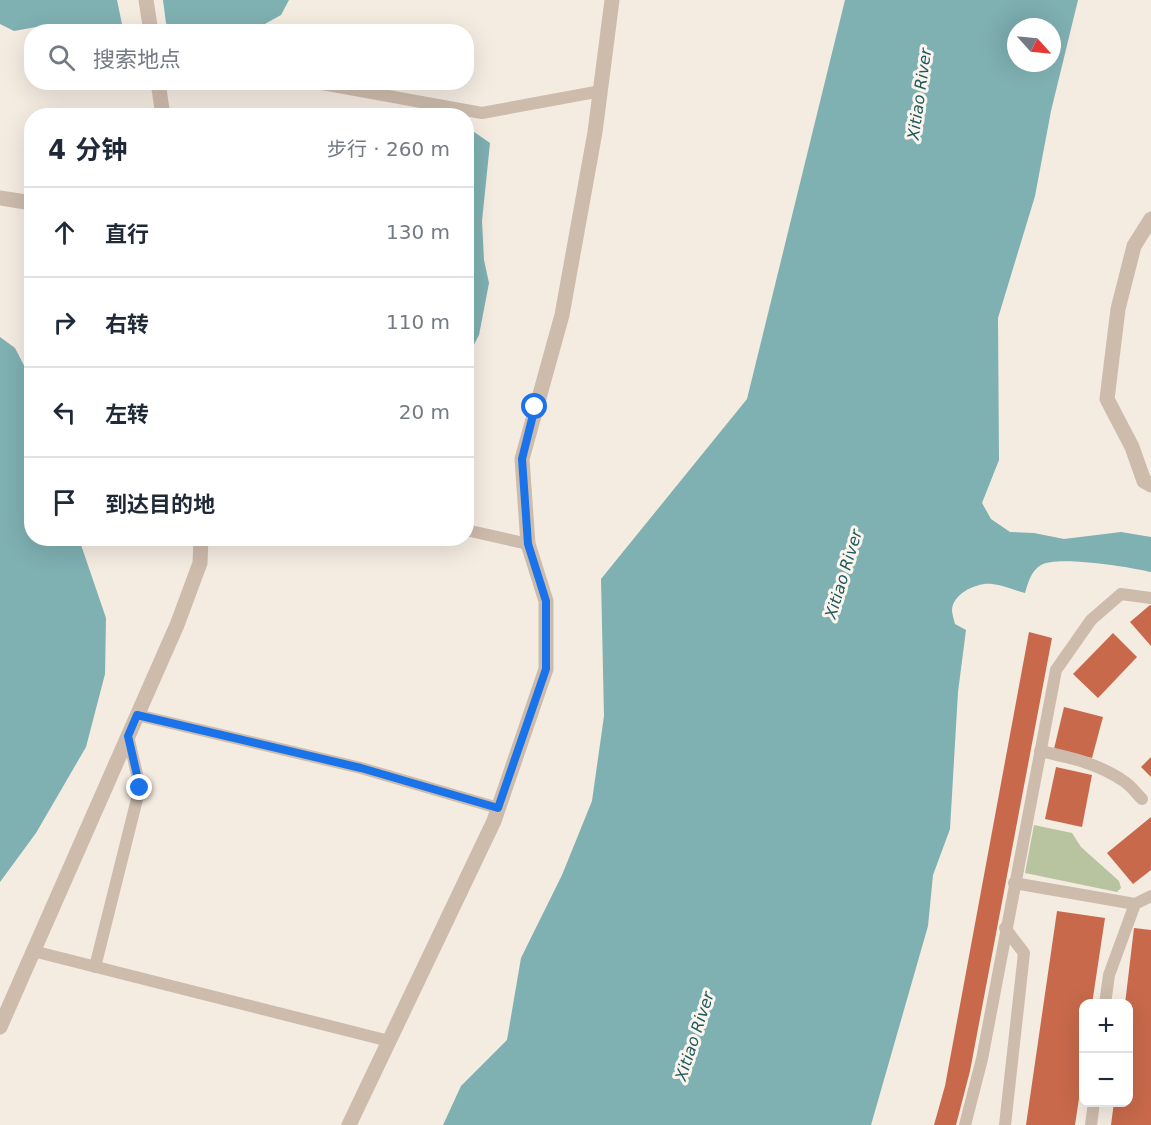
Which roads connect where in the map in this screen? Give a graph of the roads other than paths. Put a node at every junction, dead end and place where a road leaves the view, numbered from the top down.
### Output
1 (146, 0) edge
2 (612, 0) edge
3 (150, 24) edge
4 (159, 90) edge
5 (354, 90) edge
6 (601, 91) junction
7 (161, 108) edge
8 (454, 108) edge
9 (474, 112) edge
10 (0, 198) edge
11 (24, 202) edge
12 (1151, 219) edge
13 (1151, 485) edge
14 (474, 532) edge
15 (528, 544) junction
16 (201, 546) edge
17 (1151, 598) edge
18 (137, 715) junction
19 (128, 736) junction
20 (1040, 751) junction
21 (1142, 799) dead end
22 (498, 808) junction
23 (1014, 883) junction
24 (1151, 896) edge
25 (1135, 904) junction
26 (1005, 928) junction
27 (33, 951) junction
28 (95, 967) junction
29 (1106, 999) edge
30 (0, 1027) edge
31 (389, 1041) junction
32 (1093, 1107) edge
33 (349, 1125) edge
34 (965, 1125) edge
35 (1005, 1125) edge
36 (1091, 1125) edge

1 - 3 street
2 - 6 street
4 - 7 street
5 - 8 lane
6 - 9 lane
6 - 15 street
10 - 11 street
12 - 13 street
14 - 15 lane
15 - 22 street
16 - 18 street
17 - 20 lane
18 - 19 street
18 - 22 lane
19 - 27 street
19 - 28 lane
20 - 21 lane
20 - 23 lane
22 - 31 street
23 - 25 lane
23 - 26 lane
24 - 25 lane
25 - 29 lane
26 - 34 lane
26 - 35 lane
27 - 28 lane
27 - 30 street
28 - 31 lane
31 - 33 street
32 - 36 lane

